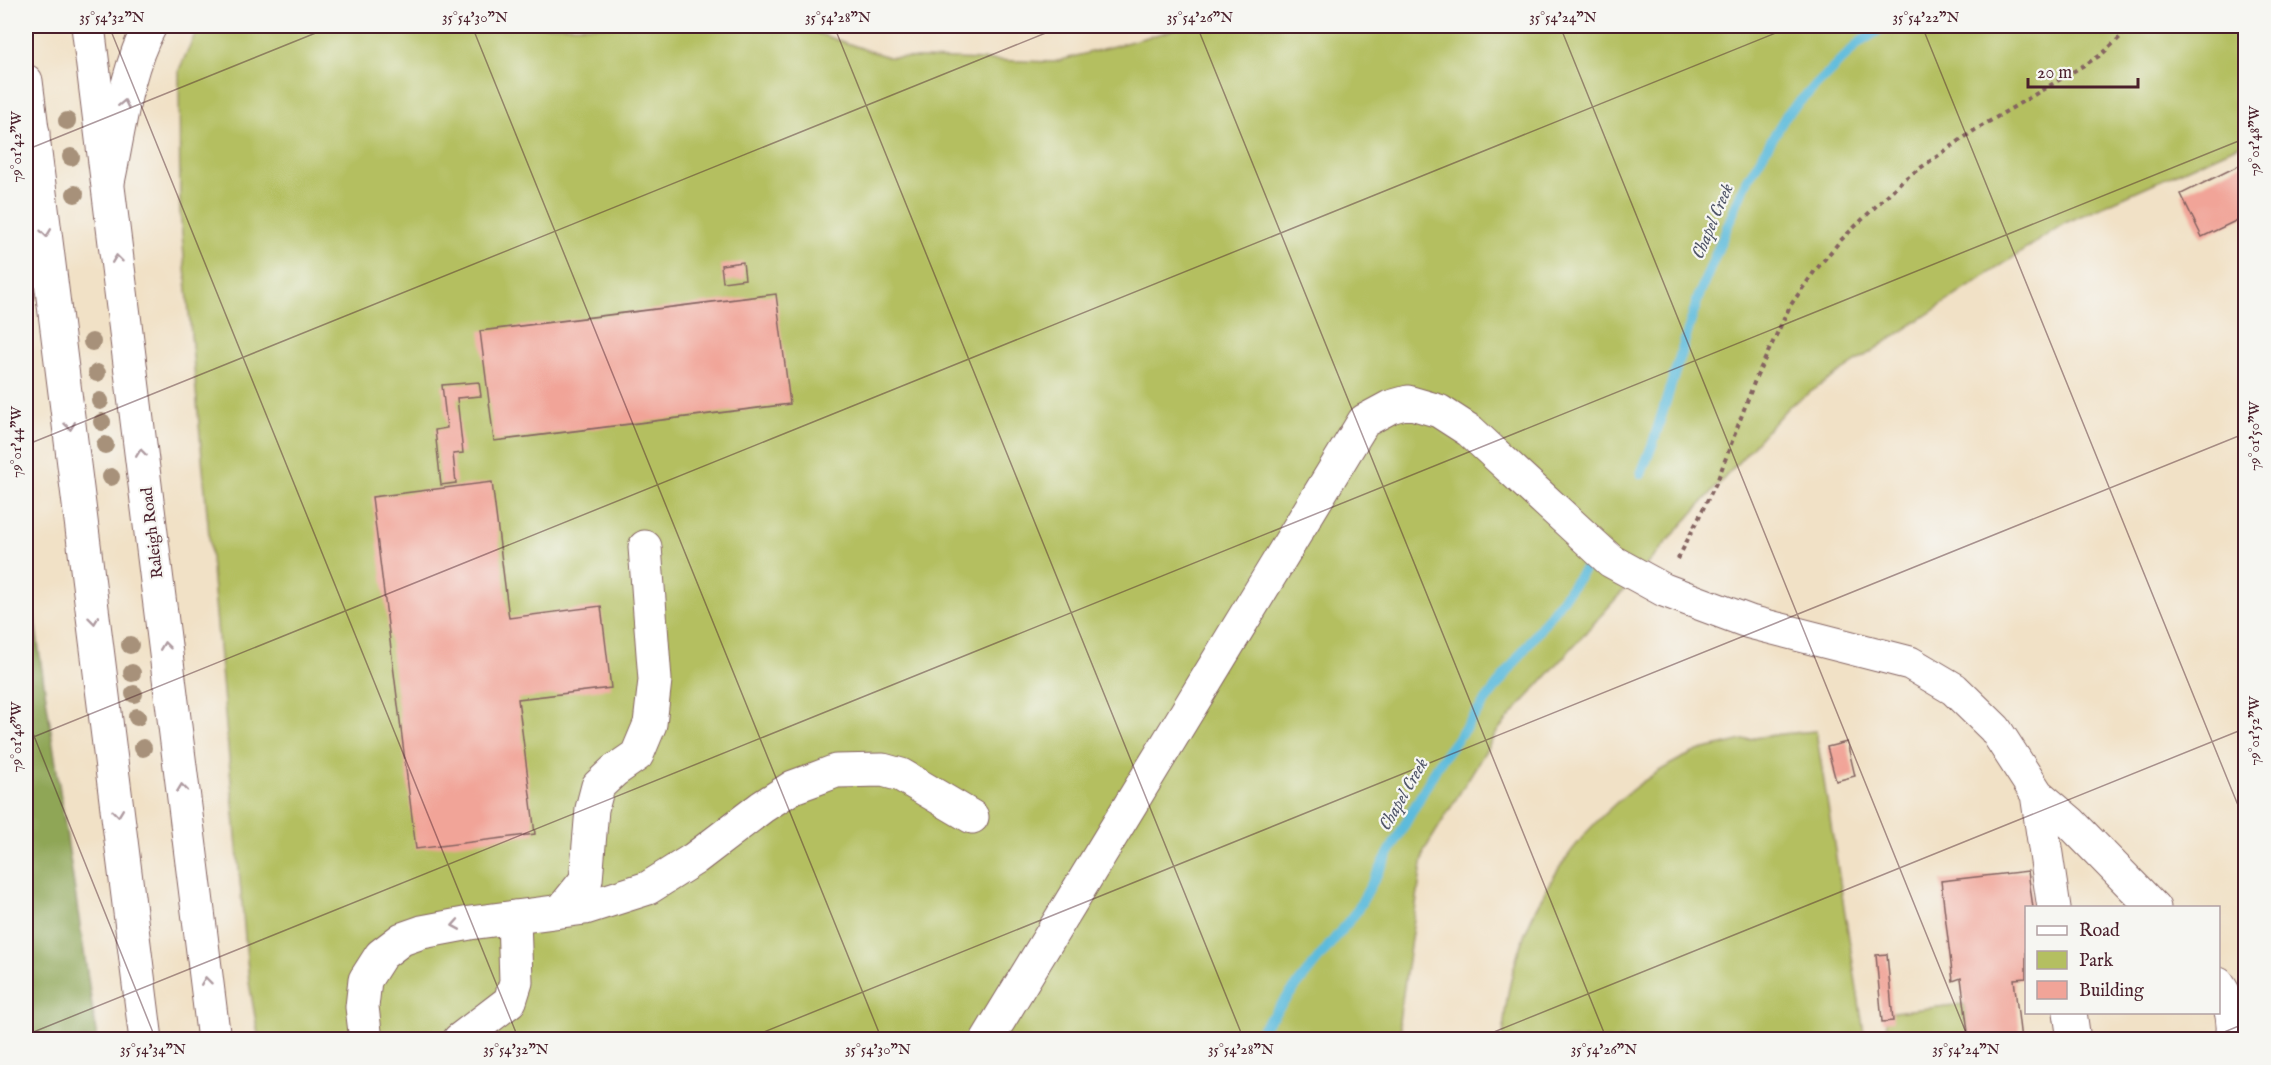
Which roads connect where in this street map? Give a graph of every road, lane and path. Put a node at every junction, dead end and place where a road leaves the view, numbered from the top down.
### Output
1 (88, 26) edge
2 (150, 26) edge
3 (2132, 26) edge
4 (26, 81) edge
5 (29, 126) edge
6 (108, 182) junction
7 (645, 547) dead end
8 (1664, 590) junction
9 (2037, 794) junction
10 (972, 817) dead end
11 (2054, 906) edge
12 (2152, 906) edge
13 (561, 911) junction
14 (514, 917) junction
15 (2220, 987) edge
16 (2070, 1014) edge
17 (146, 1040) edge
18 (214, 1040) edge
19 (366, 1040) edge
20 (459, 1040) edge
21 (987, 1040) edge
22 (2074, 1040) edge
23 (2232, 1040) edge

1 - 6 main road, Raleigh Road
6 -> 2 main road
3 - 8 path
4 - 5 main road
5 -> 17 main road
18 -> 6 main road, Raleigh Road
7 - 13 main road
8 - 9 main road
8 - 21 main road
9 - 11 main road
9 - 12 main road
10 - 13 main road
13 - 14 main road
14 -> 19 main road
14 - 20 main road
15 - 23 main road
16 - 22 main road

